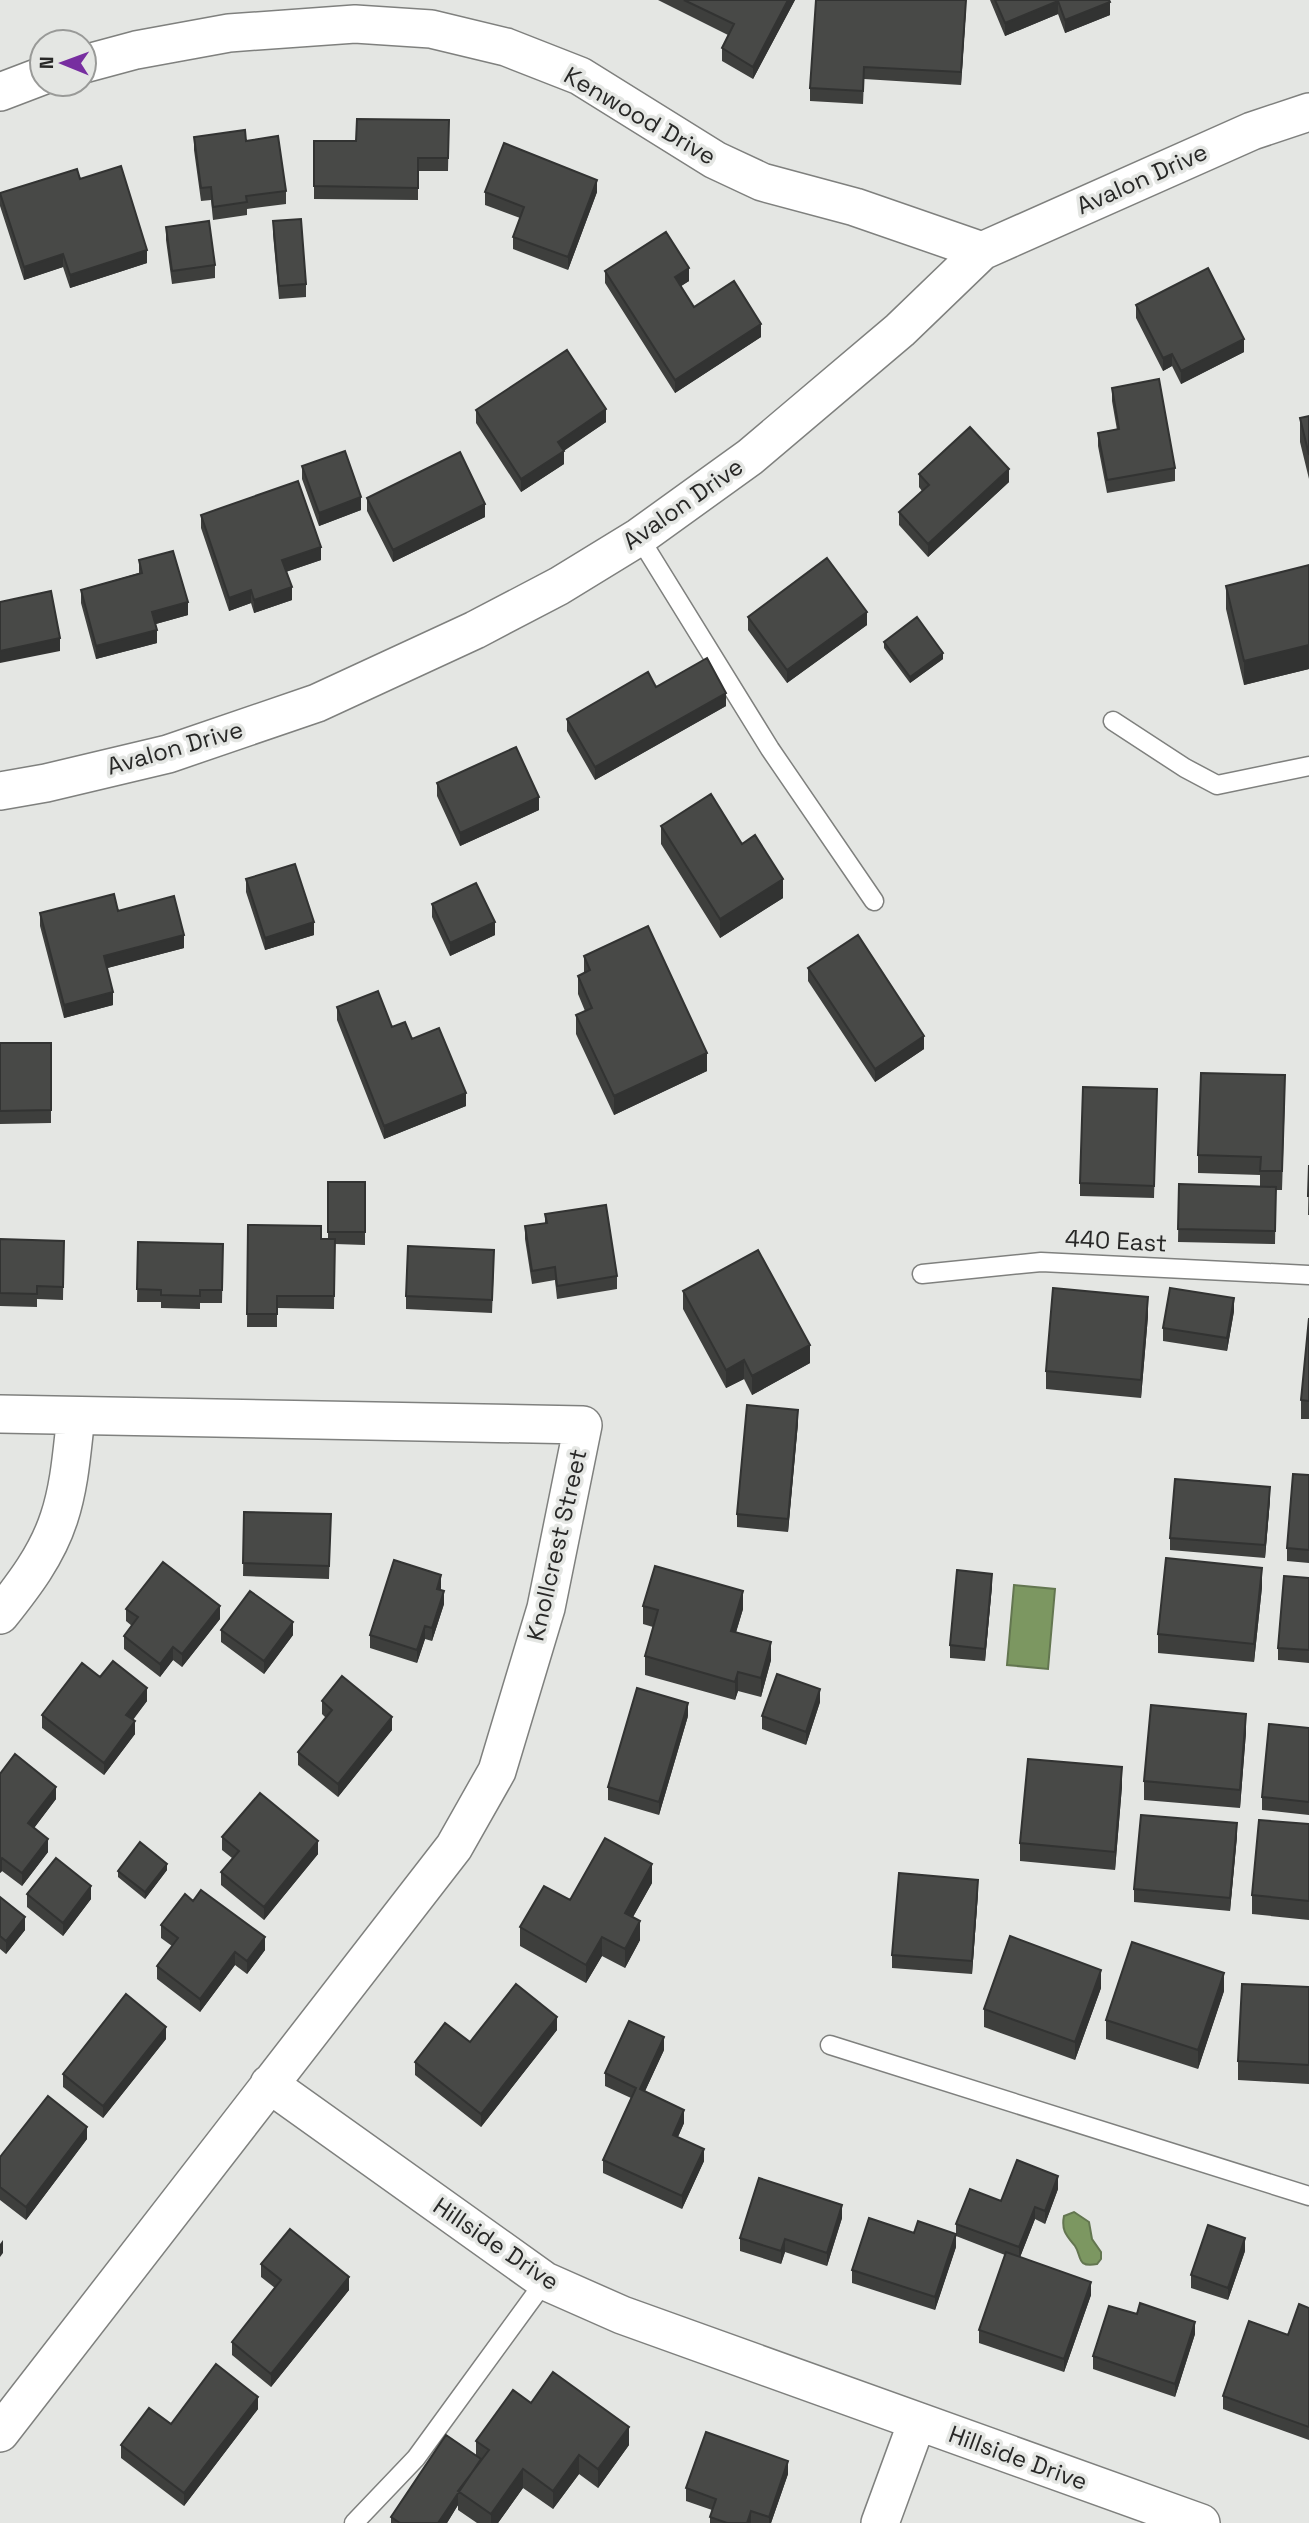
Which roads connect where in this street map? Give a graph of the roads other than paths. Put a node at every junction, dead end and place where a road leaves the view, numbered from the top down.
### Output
1 (98, 60) edge
2 (28, 81) edge
3 (0, 92) edge
4 (1309, 112) edge
5 (982, 251) junction
6 (639, 537) junction
7 (1113, 721) dead end
8 (1309, 766) edge
9 (0, 791) edge
10 (874, 901) dead end
11 (922, 1273) dead end
12 (1309, 1275) edge
13 (0, 1414) edge
14 (76, 1416) junction
15 (0, 1615) edge
16 (830, 2045) dead end
17 (269, 2084) junction
18 (1309, 2196) edge
19 (545, 2281) junction
20 (917, 2422) junction
21 (0, 2433) edge
22 (354, 2523) edge
23 (880, 2523) edge
24 (1201, 2523) edge

1 - 5 street, Kenwood Drive
2 - 3 street
4 - 5 street, Avalon Drive
5 - 6 street, Avalon Drive
6 - 9 street, Avalon Drive
6 - 10 lane
7 - 8 lane
11 - 12 lane, 440 East
13 - 14 street, Knollcrest Street
14 - 15 street
14 - 17 street, Knollcrest Street
16 - 18 lane
17 - 19 street, Hillside Drive
17 - 21 street
19 - 20 street, Hillside Drive
19 - 22 lane
20 - 23 street
20 - 24 street, Hillside Drive

